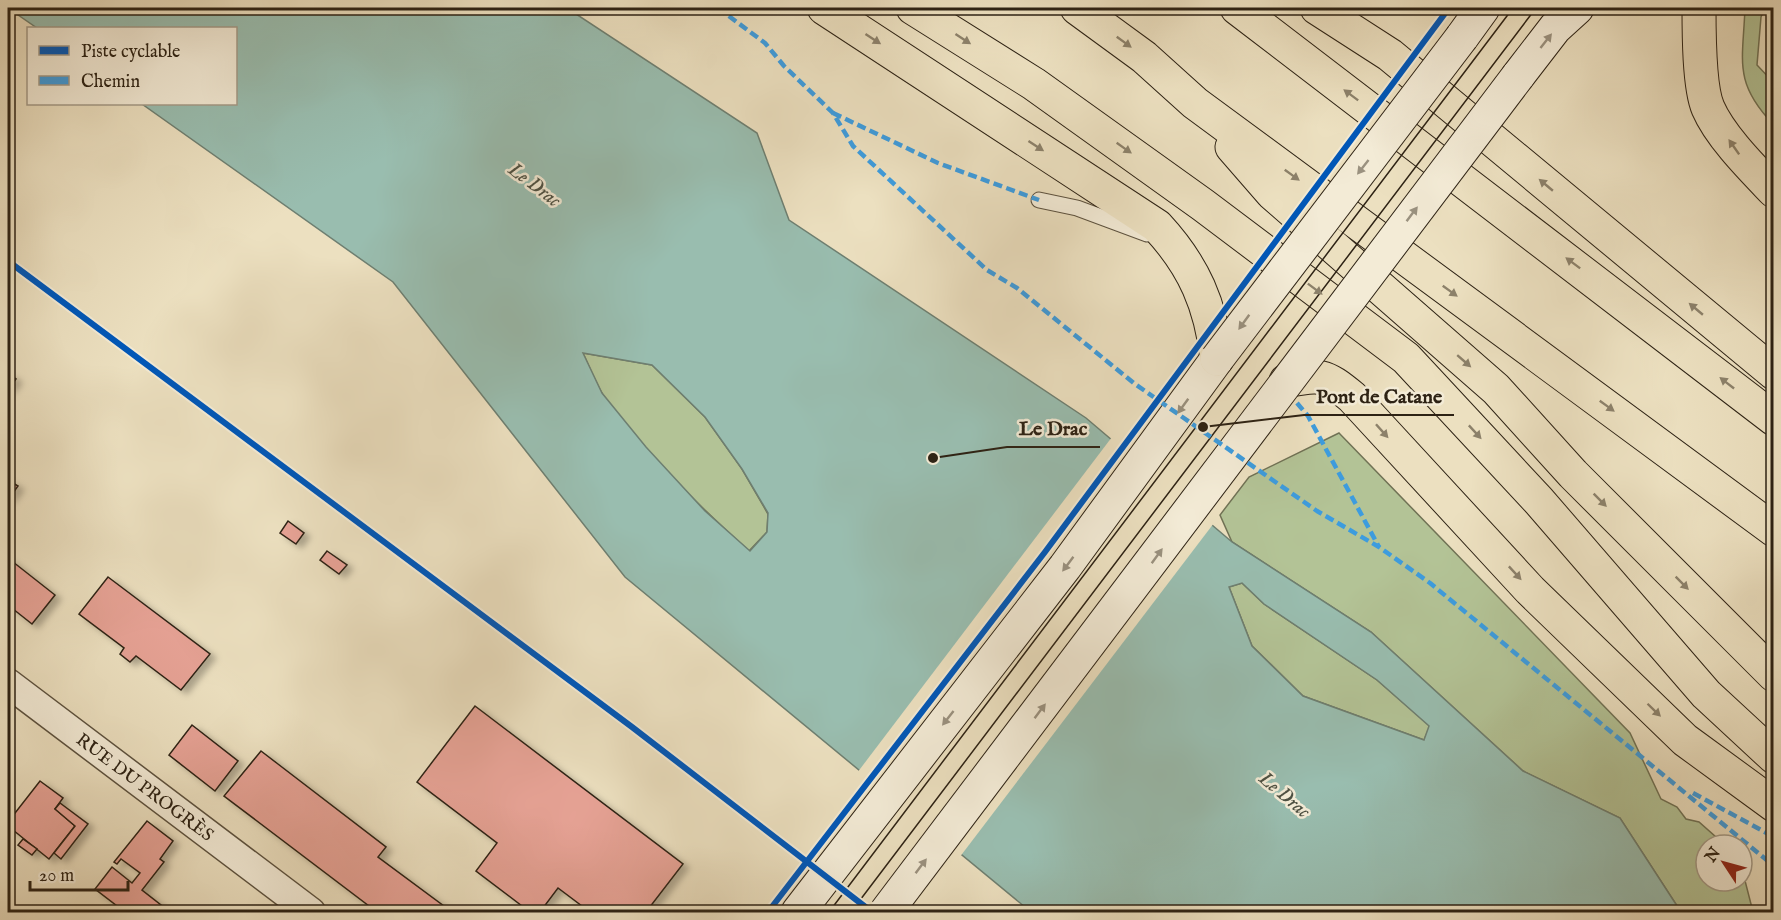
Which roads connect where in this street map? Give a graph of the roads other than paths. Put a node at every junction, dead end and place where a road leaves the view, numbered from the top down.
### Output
1 (824, 8) edge
2 (913, 8) edge
3 (1077, 8) edge
4 (1237, 8) edge
5 (1317, 8) edge
6 (1484, 8) edge
7 (1576, 8) edge
8 (1699, 8) edge
9 (1194, 103) junction
10 (1773, 191) edge
11 (1039, 200) dead end
12 (1174, 244) junction
13 (1217, 359) junction
14 (1773, 373) edge
15 (1286, 381) junction
16 (1773, 419) edge
17 (1773, 530) edge
18 (1773, 675) edge
19 (8, 683) edge
20 (1773, 757) edge
21 (1773, 806) edge
22 (311, 912) edge
23 (798, 912) edge
24 (886, 912) edge

1 -> 12 highway
2 -> 20 highway
3 -> 9 highway
16 -> 4 highway
14 -> 5 highway
6 -> 13 main road, bridge
15 -> 7 main road, bridge
10 -> 8 highway
9 -> 17 highway
9 -> 18 highway
11 - 12 lane
12 - 13 highway
13 -> 23 main road
15 -> 21 highway
24 -> 15 main road, bridge
19 - 22 street, RUE DU PROGRÈS

